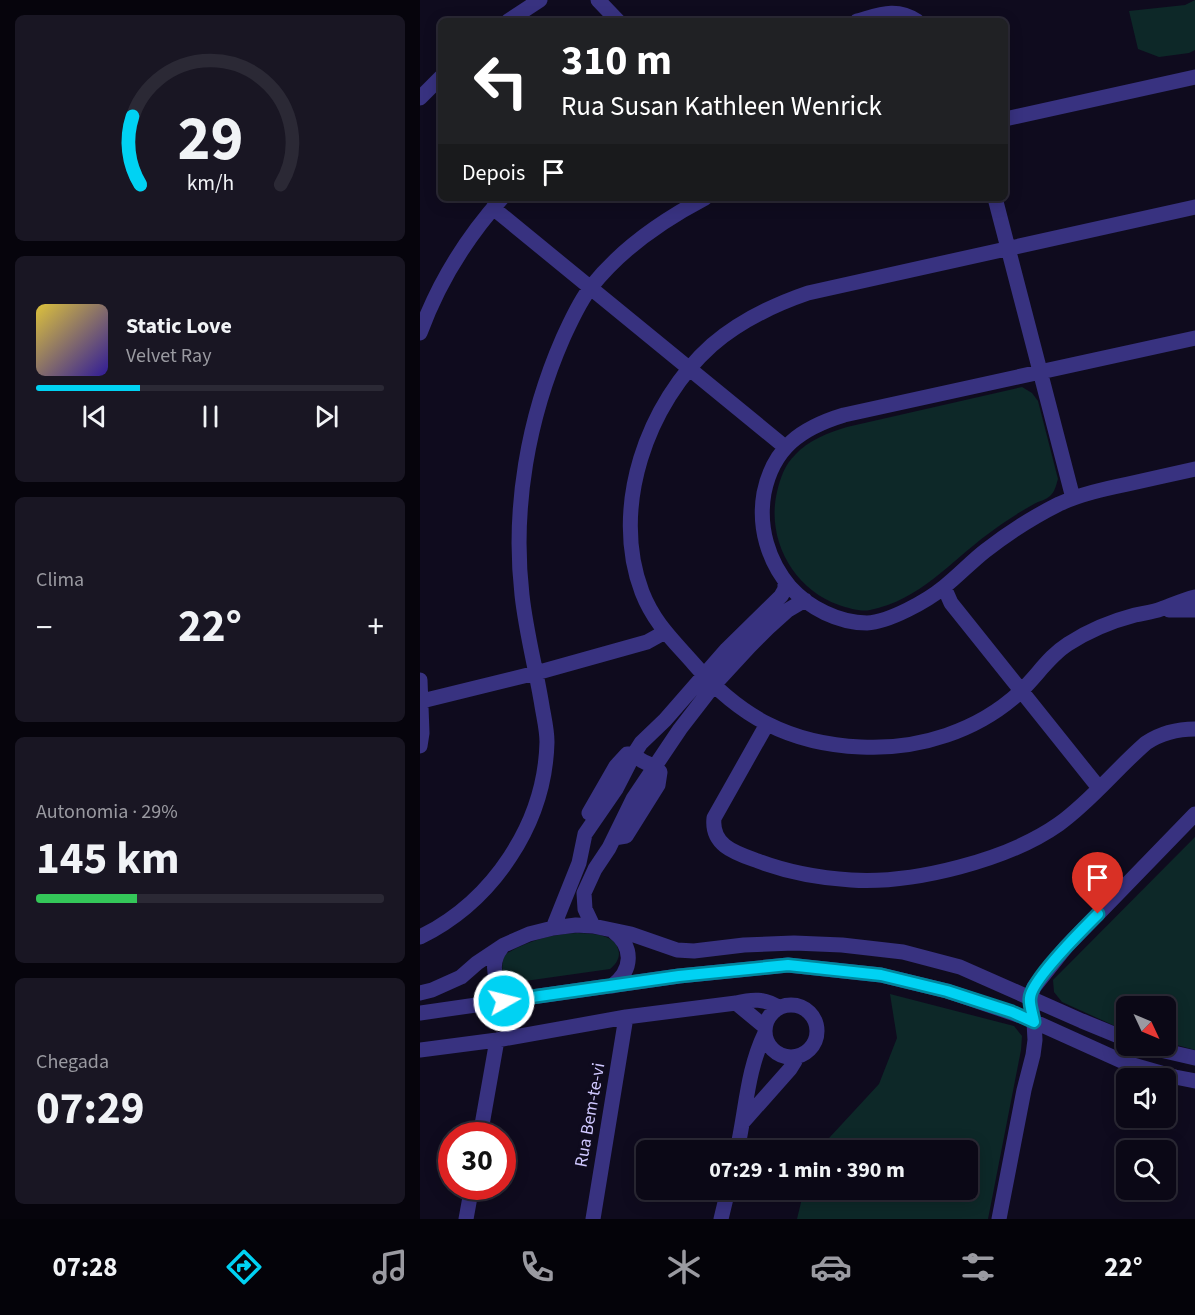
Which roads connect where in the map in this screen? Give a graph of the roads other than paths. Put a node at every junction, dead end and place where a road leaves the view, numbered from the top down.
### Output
1 (540, 0) edge
2 (598, 0) edge
3 (513, 18) edge
4 (615, 18) edge
5 (868, 18) edge
6 (911, 18) edge
7 (1195, 77) edge
8 (438, 80) edge
9 (420, 99) edge
10 (1008, 118) edge
11 (700, 201) edge
12 (996, 201) edge
13 (498, 203) edge
14 (1195, 207) edge
15 (1008, 249) junction
16 (590, 287) junction
17 (420, 333) edge
18 (1195, 338) edge
19 (689, 369) junction
20 (1040, 372) junction
21 (785, 447) junction
22 (1195, 469) edge
23 (1073, 498) junction
24 (785, 581) junction
25 (944, 587) junction
26 (1195, 597) edge
27 (805, 600) junction
28 (1160, 610) junction
29 (1195, 610) edge
30 (664, 632) junction
31 (536, 673) junction
32 (420, 680) edge
33 (709, 680) junction
34 (1021, 691) junction
35 (422, 701) junction
36 (767, 724) junction
37 (1195, 729) edge
38 (420, 746) edge
39 (634, 754) junction
40 (655, 766) junction
41 (1099, 788) junction
42 (1195, 814) edge
43 (590, 827) junction
44 (614, 838) junction
45 (593, 926) junction
46 (553, 928) junction
47 (613, 931) junction
48 (420, 937) edge
49 (504, 945) junction
50 (612, 986) junction
51 (420, 993) edge
52 (525, 998) junction
53 (1030, 998) junction
54 (736, 1003) junction
55 (779, 1008) junction
56 (420, 1012) edge
57 (626, 1017) junction
58 (1034, 1022) junction
59 (765, 1030) junction
60 (1116, 1035) edge
61 (497, 1040) junction
62 (420, 1050) edge
63 (1176, 1054) edge
64 (795, 1057) junction
65 (1195, 1058) edge
66 (1195, 1081) edge
67 (482, 1122) edge
68 (743, 1122) junction
69 (739, 1140) edge
70 (469, 1200) edge
71 (726, 1200) edge
72 (466, 1219) edge
73 (593, 1219) edge
74 (722, 1219) edge
75 (999, 1219) edge

1 - 3 street
2 - 4 street
5 - 6 street
7 - 10 street
8 - 9 street
11 - 16 street
12 - 15 street
13 - 16 street
13 - 17 street
14 - 15 street
15 - 19 street
15 - 20 street
16 - 19 street
16 - 31 street
18 - 20 street
19 - 21 street
19 - 30 street
20 - 21 street
20 - 23 street
21 - 24 street
22 - 23 street
23 - 25 street
24 - 27 street
24 - 33 street
25 - 27 street
25 - 34 street
26 - 28 street
27 - 33 street
28 - 29 street
28 - 34 street
30 - 31 street
30 - 33 street
31 - 35 street
31 - 48 street
32 - 35 street
33 - 36 street
33 - 39 street
33 - 40 street
34 - 36 street
34 - 41 street
35 - 38 street
36 - 41 street
37 - 41 street
39 - 40 street
39 - 43 street
40 - 44 street
42 - 53 street
43 - 44 street
43 - 46 street
44 - 45 street
45 - 46 street
45 - 47 street
46 - 49 street
47 - 50 street
47 - 53 street
49 - 51 street
49 - 52 street
50 - 52 street
50 - 58 street
52 - 56 street
53 - 58 street
53 - 60 street
54 - 55 street
54 - 57 street
54 - 59 street
55 - 59 street
55 - 64 street
57 - 61 street
57 - 73 street, Rua Bem-te-vi
58 - 66 street
58 - 75 street
59 - 64 street
59 - 68 street
61 - 62 street
61 - 67 street
63 - 65 street
64 - 68 street
68 - 69 street
70 - 72 street
71 - 74 street

